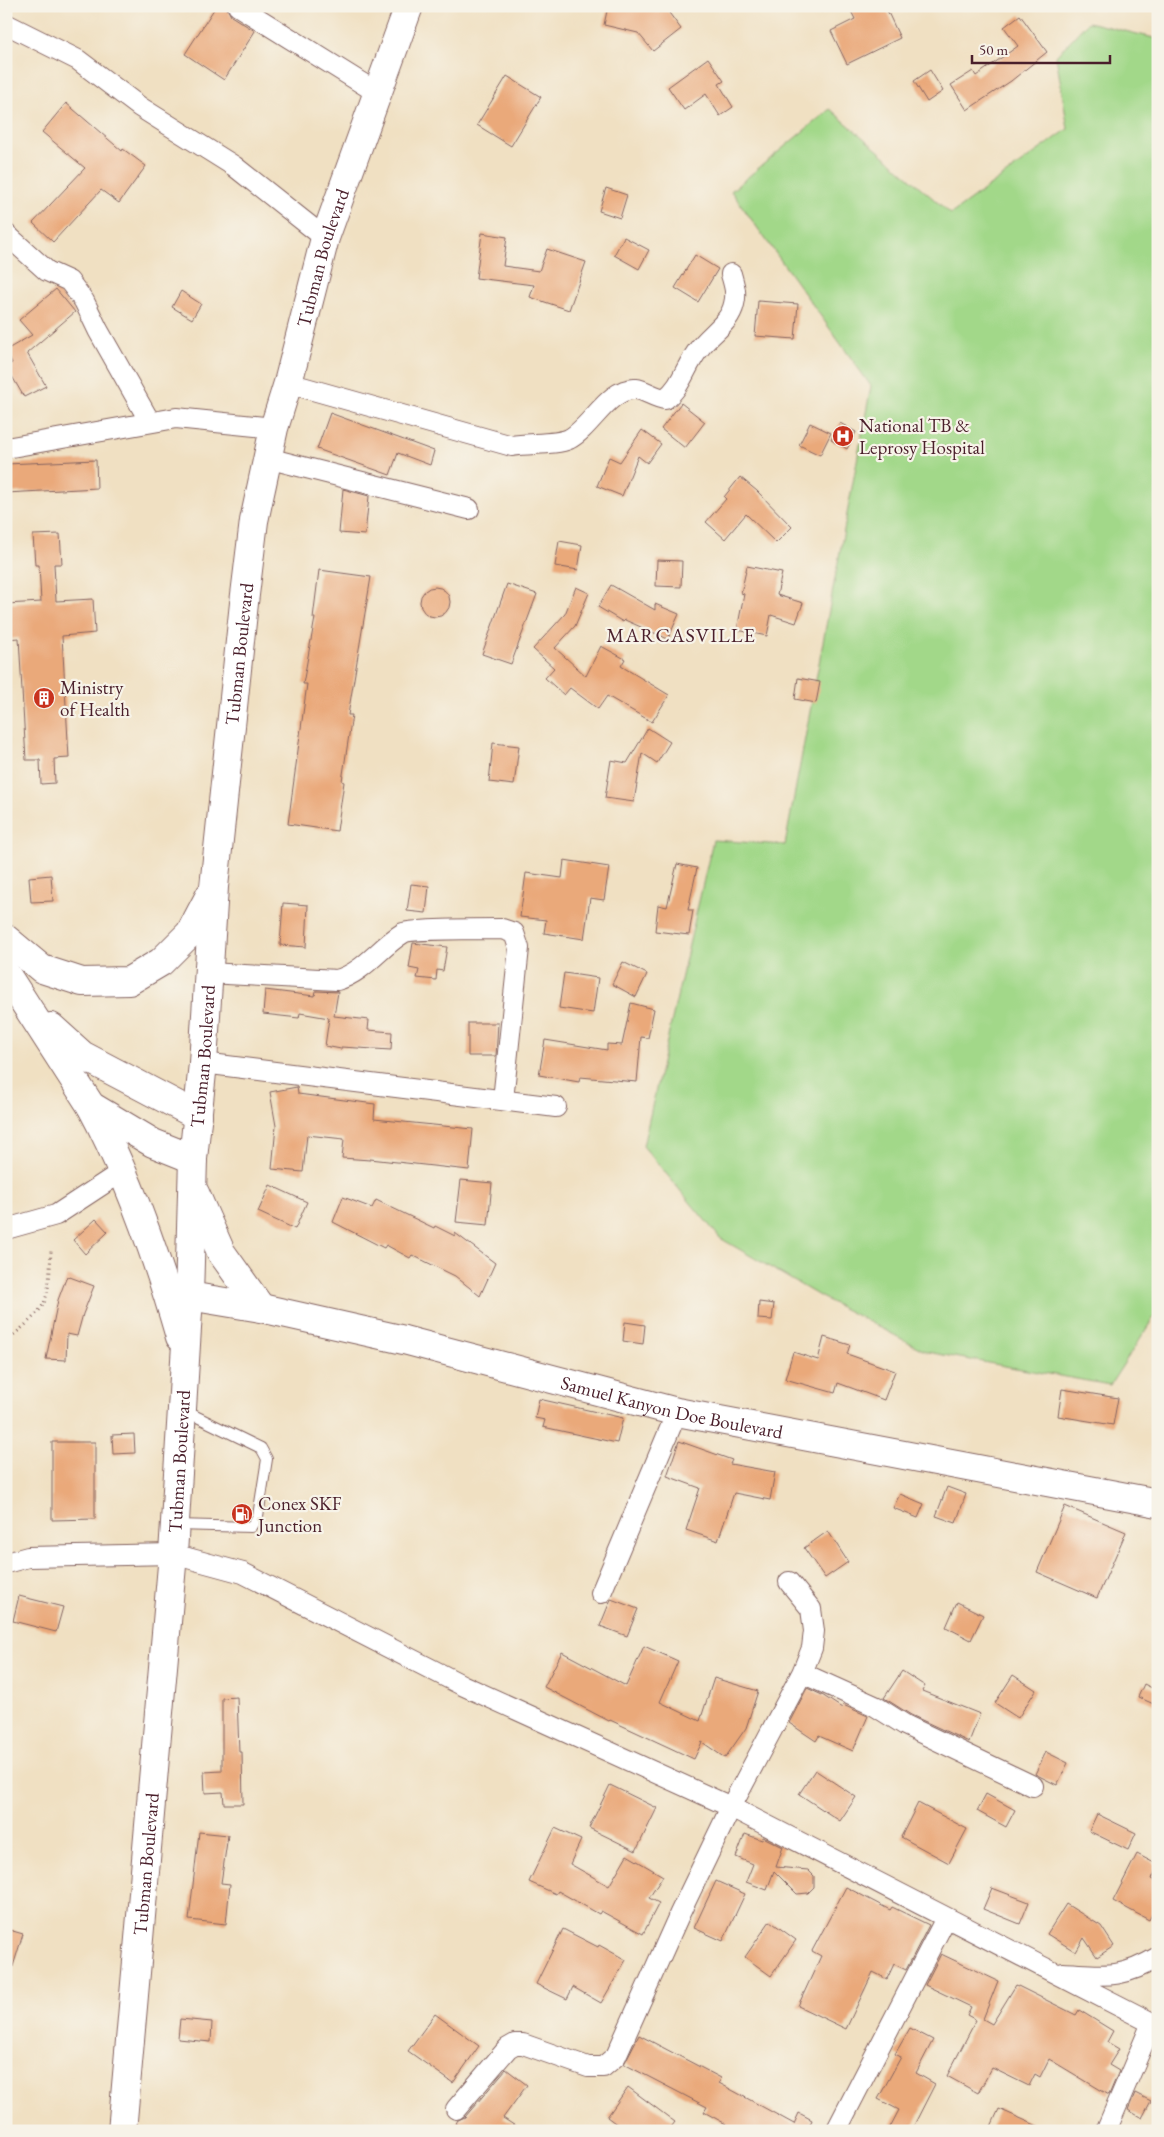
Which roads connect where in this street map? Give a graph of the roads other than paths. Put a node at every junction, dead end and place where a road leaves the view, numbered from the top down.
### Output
1 (238, 6) edge
2 (410, 6) edge
3 (6, 24) edge
4 (376, 92) junction
5 (6, 234) edge
6 (325, 238) junction
7 (731, 274) dead end
8 (288, 383) junction
9 (150, 422) junction
10 (274, 428) junction
11 (6, 448) edge
12 (267, 458) junction
13 (469, 510) dead end
14 (214, 887) junction
15 (6, 939) edge
16 (209, 973) junction
17 (6, 974) edge
18 (27, 1006) junction
19 (203, 1063) junction
20 (503, 1100) junction
21 (91, 1106) junction
22 (556, 1108) dead end
23 (198, 1116) junction
24 (194, 1159) junction
25 (123, 1171) junction
26 (192, 1187) junction
27 (6, 1229) edge
28 (190, 1296) junction
29 (261, 1308) junction
30 (185, 1354) junction
31 (182, 1410) junction
32 (677, 1412) junction
33 (1158, 1503) edge
34 (175, 1525) junction
35 (173, 1554) junction
36 (6, 1562) edge
37 (789, 1582) dead end
38 (601, 1593) dead end
39 (802, 1673) junction
40 (1033, 1786) dead end
41 (731, 1807) junction
42 (946, 1918) junction
43 (1158, 1958) edge
44 (1056, 1973) junction
45 (1155, 2024) edge
46 (456, 2109) dead end
47 (122, 2131) edge
48 (836, 2131) edge
49 (1106, 2131) edge

1 - 4 street
2 - 4 main road, Tubman Boulevard
3 - 6 street
4 - 6 main road, Tubman Boulevard
5 - 9 street
6 - 8 main road, Tubman Boulevard
7 - 8 street
8 - 10 main road, Tubman Boulevard
9 - 10 street
9 - 11 street
10 - 12 main road, Tubman Boulevard
12 - 13 street
12 - 14 main road, Tubman Boulevard
14 - 15 main road
14 - 16 main road, Tubman Boulevard
16 - 19 main road, Tubman Boulevard
16 - 20 street
17 - 18 main road
18 - 21 main road
18 - 23 main road
19 - 20 street
19 - 23 main road, Tubman Boulevard
20 - 22 street
21 - 24 main road
21 - 25 main road
23 - 24 main road, Tubman Boulevard
24 - 26 main road, Tubman Boulevard
25 - 27 street
25 - 30 main road
26 - 28 main road, Tubman Boulevard
26 - 29 main road
28 - 29 main road, Samuel Kanyon Doe Boulevard
28 - 30 main road, Tubman Boulevard
29 - 32 main road, Samuel Kanyon Doe Boulevard
30 - 31 main road, Tubman Boulevard
31 - 34 main road, Tubman Boulevard
31 - 34 lane
32 - 33 main road, Samuel Kanyon Doe Boulevard
32 - 38 street
34 - 35 main road, Tubman Boulevard
35 - 36 street
35 - 41 street
35 - 47 main road, Tubman Boulevard
37 - 39 street
39 - 40 street
39 - 41 street
41 - 42 street
41 - 46 street
42 - 44 street
42 - 48 street
43 - 44 street
44 - 45 street
45 - 49 street

